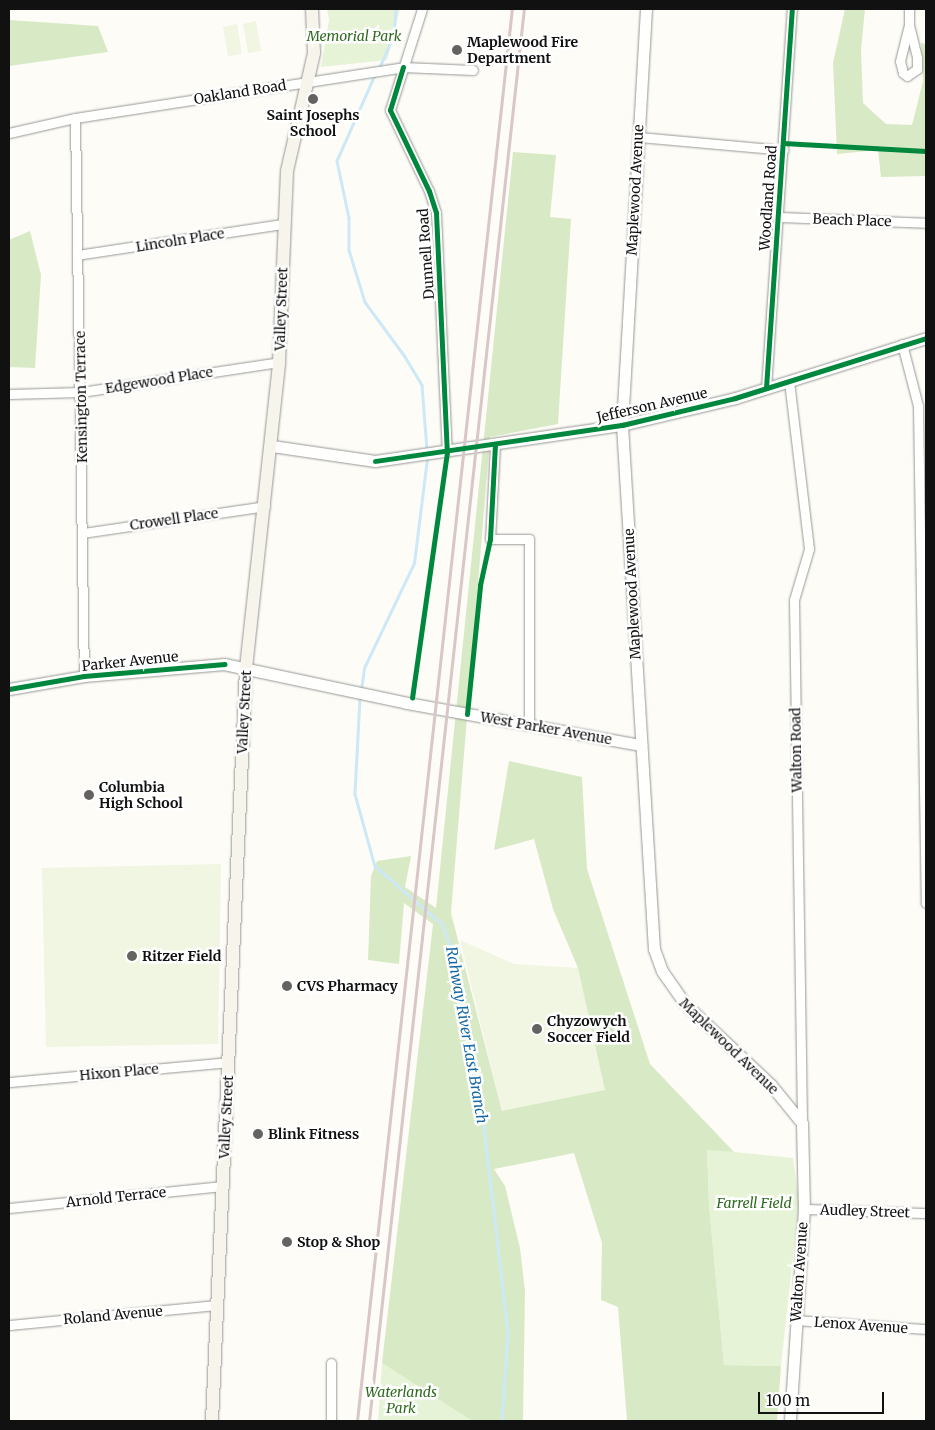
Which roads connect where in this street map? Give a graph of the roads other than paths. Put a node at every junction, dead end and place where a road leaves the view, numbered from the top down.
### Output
1 (312, 9) edge
2 (422, 9) edge
3 (646, 9) edge
4 (792, 9) edge
5 (909, 9) edge
6 (909, 25) junction
7 (403, 67) junction
8 (473, 70) dead end
9 (310, 81) junction
10 (75, 118) junction
11 (9, 133) edge
12 (638, 137) junction
13 (783, 150) junction
14 (779, 217) junction
15 (926, 223) edge
16 (283, 224) junction
17 (77, 255) junction
18 (926, 338) edge
19 (902, 344) junction
20 (279, 362) junction
21 (789, 381) junction
22 (766, 388) junction
23 (81, 392) junction
24 (9, 394) edge
25 (622, 425) junction
26 (495, 445) junction
27 (272, 446) junction
28 (447, 452) junction
29 (923, 468) edge
30 (266, 506) junction
31 (83, 533) junction
32 (923, 566) edge
33 (246, 668) junction
34 (84, 676) junction
35 (9, 689) edge
36 (529, 724) junction
37 (641, 745) junction
38 (926, 903) edge
39 (228, 1062) junction
40 (9, 1082) edge
41 (802, 1123) junction
42 (223, 1186) junction
43 (9, 1208) edge
44 (804, 1209) junction
45 (926, 1213) edge
46 (217, 1305) junction
47 (796, 1320) junction
48 (9, 1325) edge
49 (926, 1330) edge
50 (332, 1363) dead end
51 (212, 1421) edge
52 (331, 1421) edge
53 (790, 1421) edge

1 - 9 main road, Valley Street
2 - 7 street, Dunnell Road
3 - 12 street, Maplewood Avenue
4 - 13 street, Woodland Road
5 - 6 street
6 - 6 street
7 - 8 street, Oakland Road
7 - 9 street, Oakland Road
7 - 28 street, Dunnell Road
9 - 10 street, Oakland Road
9 - 16 main road, Valley Street
10 - 11 street, Oakland Road
10 - 17 street, Kensington Terrace
12 - 13 street
12 - 25 street, Maplewood Avenue
13 - 14 street, Woodland Road
14 - 15 street, Beach Place
14 - 22 street, Woodland Road
16 - 17 street, Lincoln Place
16 - 20 main road, Valley Street
17 - 23 street, Kensington Terrace
18 - 19 street, Jefferson Avenue
19 - 21 street, Jefferson Avenue
19 - 29 street
20 - 23 street, Edgewood Place
20 - 27 main road, Valley Street
21 - 22 street, Jefferson Avenue
21 - 41 street, Walton Road
22 - 25 street, Jefferson Avenue
23 - 24 street, Edgewood Place
23 - 31 street, Kensington Terrace
25 - 26 street, Jefferson Avenue
25 - 37 street, Maplewood Avenue
26 - 28 street, Jefferson Avenue
26 - 36 street
27 - 28 street, Jefferson Avenue
27 - 30 main road, Valley Street
29 - 32 street
30 - 31 street, Crowell Place
30 - 33 main road, Valley Street
31 - 34 street, Kensington Terrace
32 - 38 street
33 - 34 street, Parker Avenue
33 - 36 street, West Parker Avenue
33 - 39 main road, Valley Street
34 - 35 street, Parker Avenue
36 - 37 street, West Parker Avenue
37 - 41 street, Maplewood Avenue
39 - 40 street, Hixon Place
39 - 42 main road, Valley Street
41 - 44 street, Walton Avenue
42 - 43 street, Arnold Terrace
42 - 46 main road, Valley Street
44 - 45 street, Audley Street
44 - 47 street, Walton Avenue
46 - 48 street, Roland Avenue
46 - 51 main road, Valley Street
47 - 49 street, Lenox Avenue
47 - 53 street, Walton Avenue
50 - 52 street

